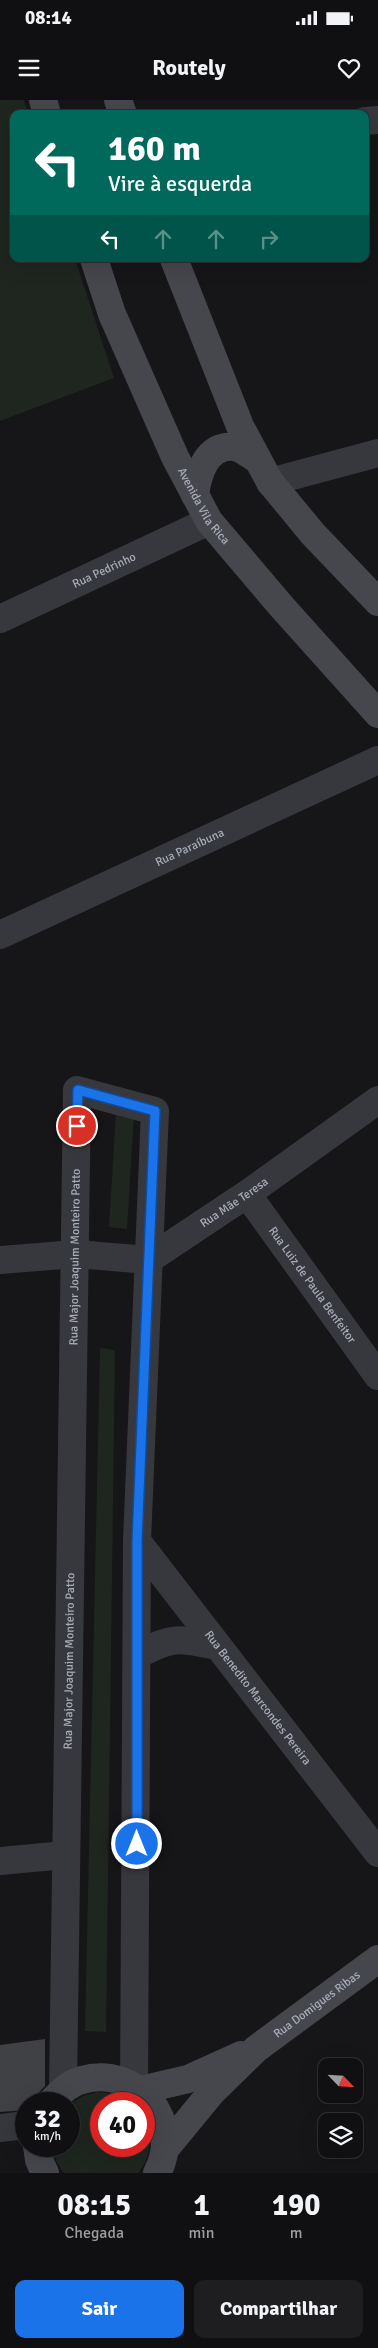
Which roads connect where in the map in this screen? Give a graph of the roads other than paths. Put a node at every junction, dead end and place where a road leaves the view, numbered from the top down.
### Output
1 (95, 262) edge
2 (175, 262) edge
3 (378, 453) edge
4 (264, 471) junction
5 (195, 495) junction
6 (209, 521) junction
7 (378, 602) edge
8 (0, 619) edge
9 (378, 714) edge
10 (378, 760) edge
11 (0, 935) edge
12 (378, 1100) edge
13 (246, 1194) junction
14 (76, 1254) junction
15 (0, 1260) edge
16 (148, 1260) junction
17 (378, 1376) edge
18 (137, 1541) junction
19 (217, 1646) junction
20 (137, 1655) junction
21 (378, 1853) edge
22 (66, 1855) junction
23 (0, 1861) edge
24 (378, 1959) edge
25 (256, 2049) junction
26 (137, 2088) junction
27 (56, 2092) edge
28 (62, 2092) edge
29 (15, 2126) edge
30 (0, 2128) edge
31 (39, 2157) edge
32 (161, 2161) edge
33 (45, 2173) edge

1 - 5 main road, Avenida Vila Rica
2 - 4 main road
3 - 4 street
4 - 5 main road
4 - 7 main road
5 - 6 main road, Avenida Vila Rica
6 - 8 street, Rua Pedrinho
6 - 9 main road, Avenida Vila Rica
10 - 11 street, Rua Paraíbuna
12 - 13 street, Rua Mãe Teresa
13 - 16 street, Rua Mãe Teresa
13 - 17 street, Rua Luiz de Paula Benfeitor
14 - 15 street
14 - 16 street
14 - 16 street, Rua Major Joaquim Monteiro Patto
14 - 22 street, Rua Major Joaquim Monteiro Patto
16 - 18 street, Rua Major Joaquim Monteiro Patto
18 - 19 street, Rua Benedito Marcondes Pereira
18 - 20 street, Rua Major Joaquim Monteiro Patto
19 - 20 street
19 - 21 street, Rua Benedito Marcondes Pereira
20 - 26 street, Rua Major Joaquim Monteiro Patto
22 - 23 street
22 - 27 street, Rua Major Joaquim Monteiro Patto
24 - 25 main road, Rua Domigues Ribas
25 - 26 main road, Rua Domigues Ribas
25 - 32 main road, Rua Domigues Ribas
26 - 28 main road
26 - 32 main road
29 - 30 street
31 - 33 main road

